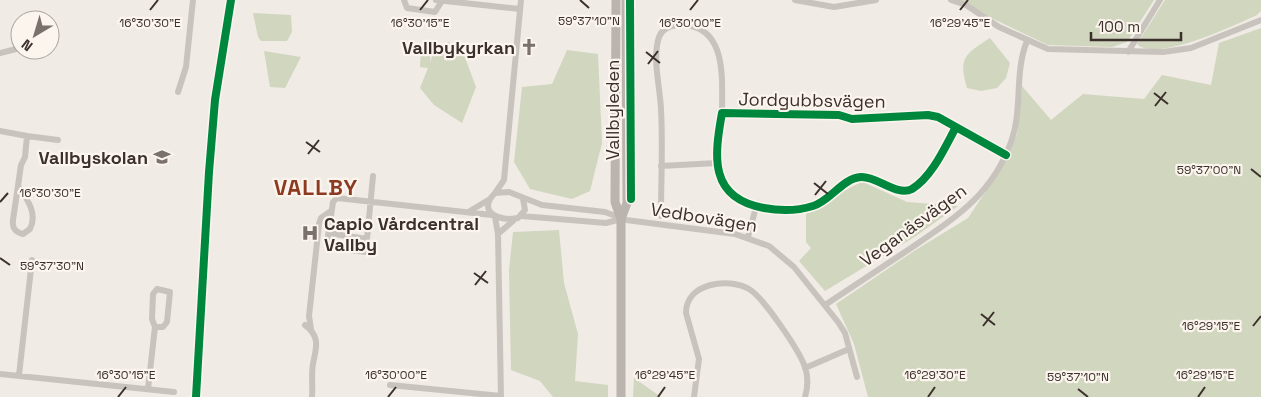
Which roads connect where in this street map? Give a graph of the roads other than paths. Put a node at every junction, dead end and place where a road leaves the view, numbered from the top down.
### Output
1 (193, 0) edge
2 (404, 0) edge
3 (439, 0) edge
4 (521, 0) edge
5 (616, 0) edge
6 (626, 0) edge
7 (795, 0) edge
8 (876, 0) edge
9 (951, 0) edge
10 (1160, 0) edge
11 (520, 9) junction
12 (1261, 20) edge
13 (1027, 41) junction
14 (1128, 52) junction
15 (178, 92) dead end
16 (722, 113) junction
17 (956, 127) junction
18 (0, 131) edge
19 (27, 136) junction
20 (58, 140) dead end
21 (1006, 155) junction
22 (717, 163) junction
23 (661, 166) junction
24 (373, 176) dead end
25 (504, 180) junction
26 (18, 186) junction
27 (495, 194) junction
28 (515, 194) junction
29 (490, 199) junction
30 (523, 199) junction
31 (371, 201) junction
32 (756, 207) junction
33 (331, 211) junction
34 (469, 211) junction
35 (494, 216) junction
36 (661, 216) dead end
37 (520, 217) junction
38 (621, 219) junction
39 (329, 228) junction
40 (498, 234) junction
41 (748, 237) junction
42 (367, 239) junction
43 (32, 260) dead end
44 (825, 305) junction
45 (155, 327) junction
46 (849, 349) junction
47 (805, 368) junction
48 (0, 374) edge
49 (19, 375) junction
50 (857, 377) dead end
51 (390, 385) dead end
52 (148, 390) junction
53 (174, 392) dead end
54 (312, 397) edge
55 (501, 397) edge
56 (622, 397) edge
57 (694, 397) edge
58 (805, 397) edge

1 - 15 street
2 - 3 street
3 - 11 street
4 - 11 street
5 - 38 main road, Vallbyleden
6 - 38 main road, Vallbyleden
7 - 8 street
9 - 13 street
10 - 14 street
11 - 25 street
12 - 14 street
13 - 14 street
13 - 21 street, Veganäsvägen
16 - 17 street, Jordgubbsvägen
16 - 22 street, Jordgubbsvägen
16 - 23 street
17 - 21 street, Jordgubbsvägen
17 - 32 street, Jordgubbsvägen
18 - 19 street
19 - 20 street
19 - 26 street
21 - 44 street, Veganäsvägen
22 - 23 street
22 - 32 street, Jordgubbsvägen
23 - 36 street
24 - 31 street
25 - 27 street
25 - 28 street
26 - 26 street
27 - 28 street
27 - 29 street
28 - 30 street
29 - 34 street
29 - 35 street
30 - 37 street
30 - 38 street
31 - 33 street
31 - 34 street
31 - 42 street
32 - 41 street
33 - 39 street
33 - 54 street
34 - 35 street
35 - 37 street
35 - 40 street
37 - 38 street
37 - 40 street
38 - 41 street, Vedbovägen
38 - 56 main road, Vallbyleden
39 - 42 street
39 - 42 street
40 - 55 street
41 - 44 street, Vedbovägen
43 - 49 street
44 - 46 street, Vedbovägen
45 - 45 street
45 - 52 street
46 - 47 street
46 - 50 street, Vedbovägen
47 - 57 street
47 - 58 street
48 - 49 street
49 - 52 street
51 - 55 street
52 - 53 street

